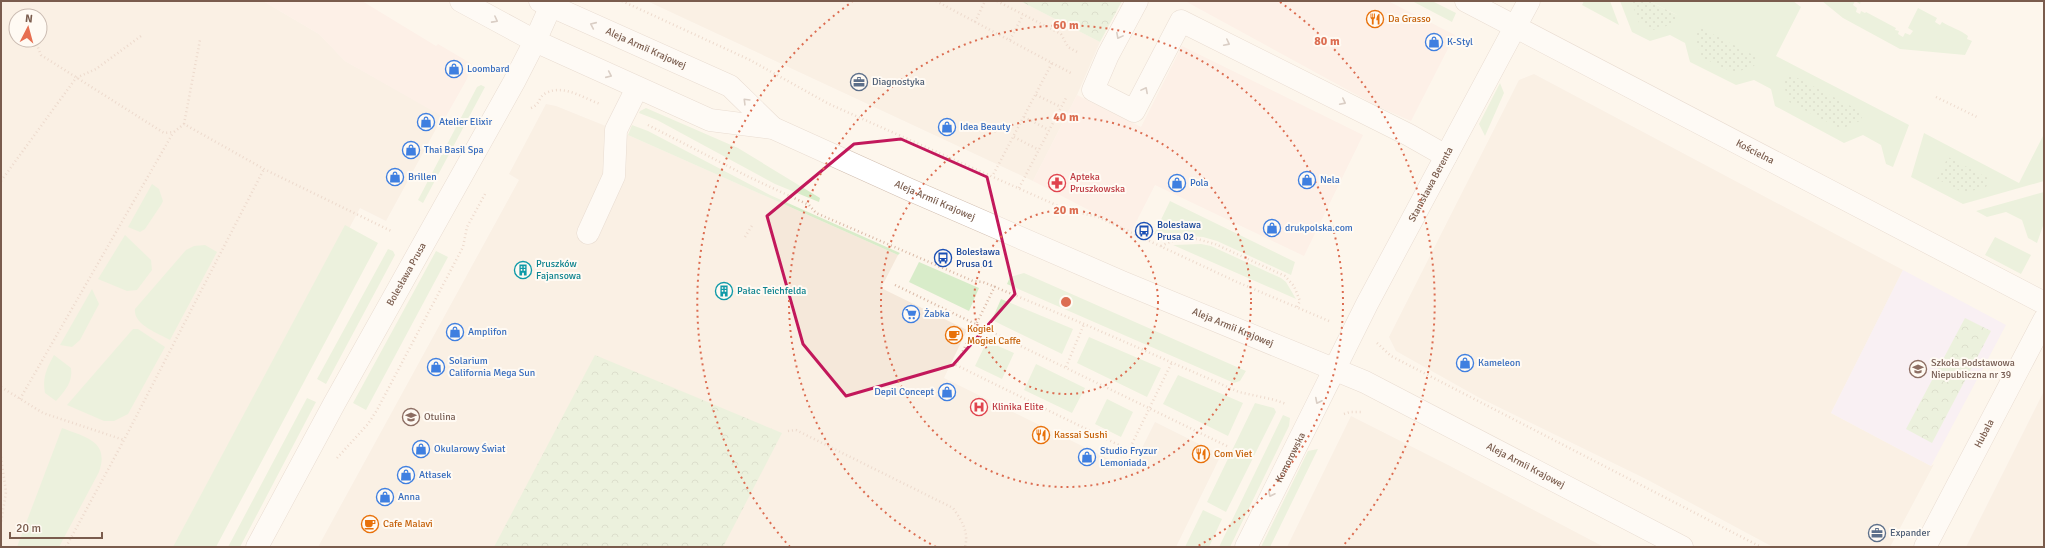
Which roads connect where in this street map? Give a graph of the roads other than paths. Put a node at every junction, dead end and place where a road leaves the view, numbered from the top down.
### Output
1 (461, 1) edge
2 (1137, 1) edge
3 (1466, 1) edge
4 (1529, 1) edge
5 (548, 3) edge
6 (1515, 26) junction
7 (535, 41) junction
8 (637, 88) junction
9 (773, 128) junction
10 (1446, 156) junction
11 (588, 233) dead end
12 (2044, 303) edge
13 (2044, 320) edge
14 (1335, 369) junction
15 (257, 547) edge
16 (1246, 547) edge
17 (1682, 547) edge
18 (1925, 547) edge

1 -> 7 street, Aleja Armii Krajowej
2 -> 10 street
3 - 6 street, Kościelna
4 - 6 street, Stanisława Berenta
5 - 7 street, Bolesława Prusa
9 -> 5 street, Aleja Armii Krajowej
6 - 10 street, Stanisława Berenta
6 - 12 street, Kościelna
7 -> 8 street, Aleja Armii Krajowej
7 - 15 street, Bolesława Prusa
8 - 9 street, Aleja Armii Krajowej
8 - 11 street
9 - 14 street, Aleja Armii Krajowej
10 - 14 street, Stanisława Berenta
13 - 18 street, Hubala
14 -> 16 street, Komorowska
14 - 17 street, Aleja Armii Krajowej

